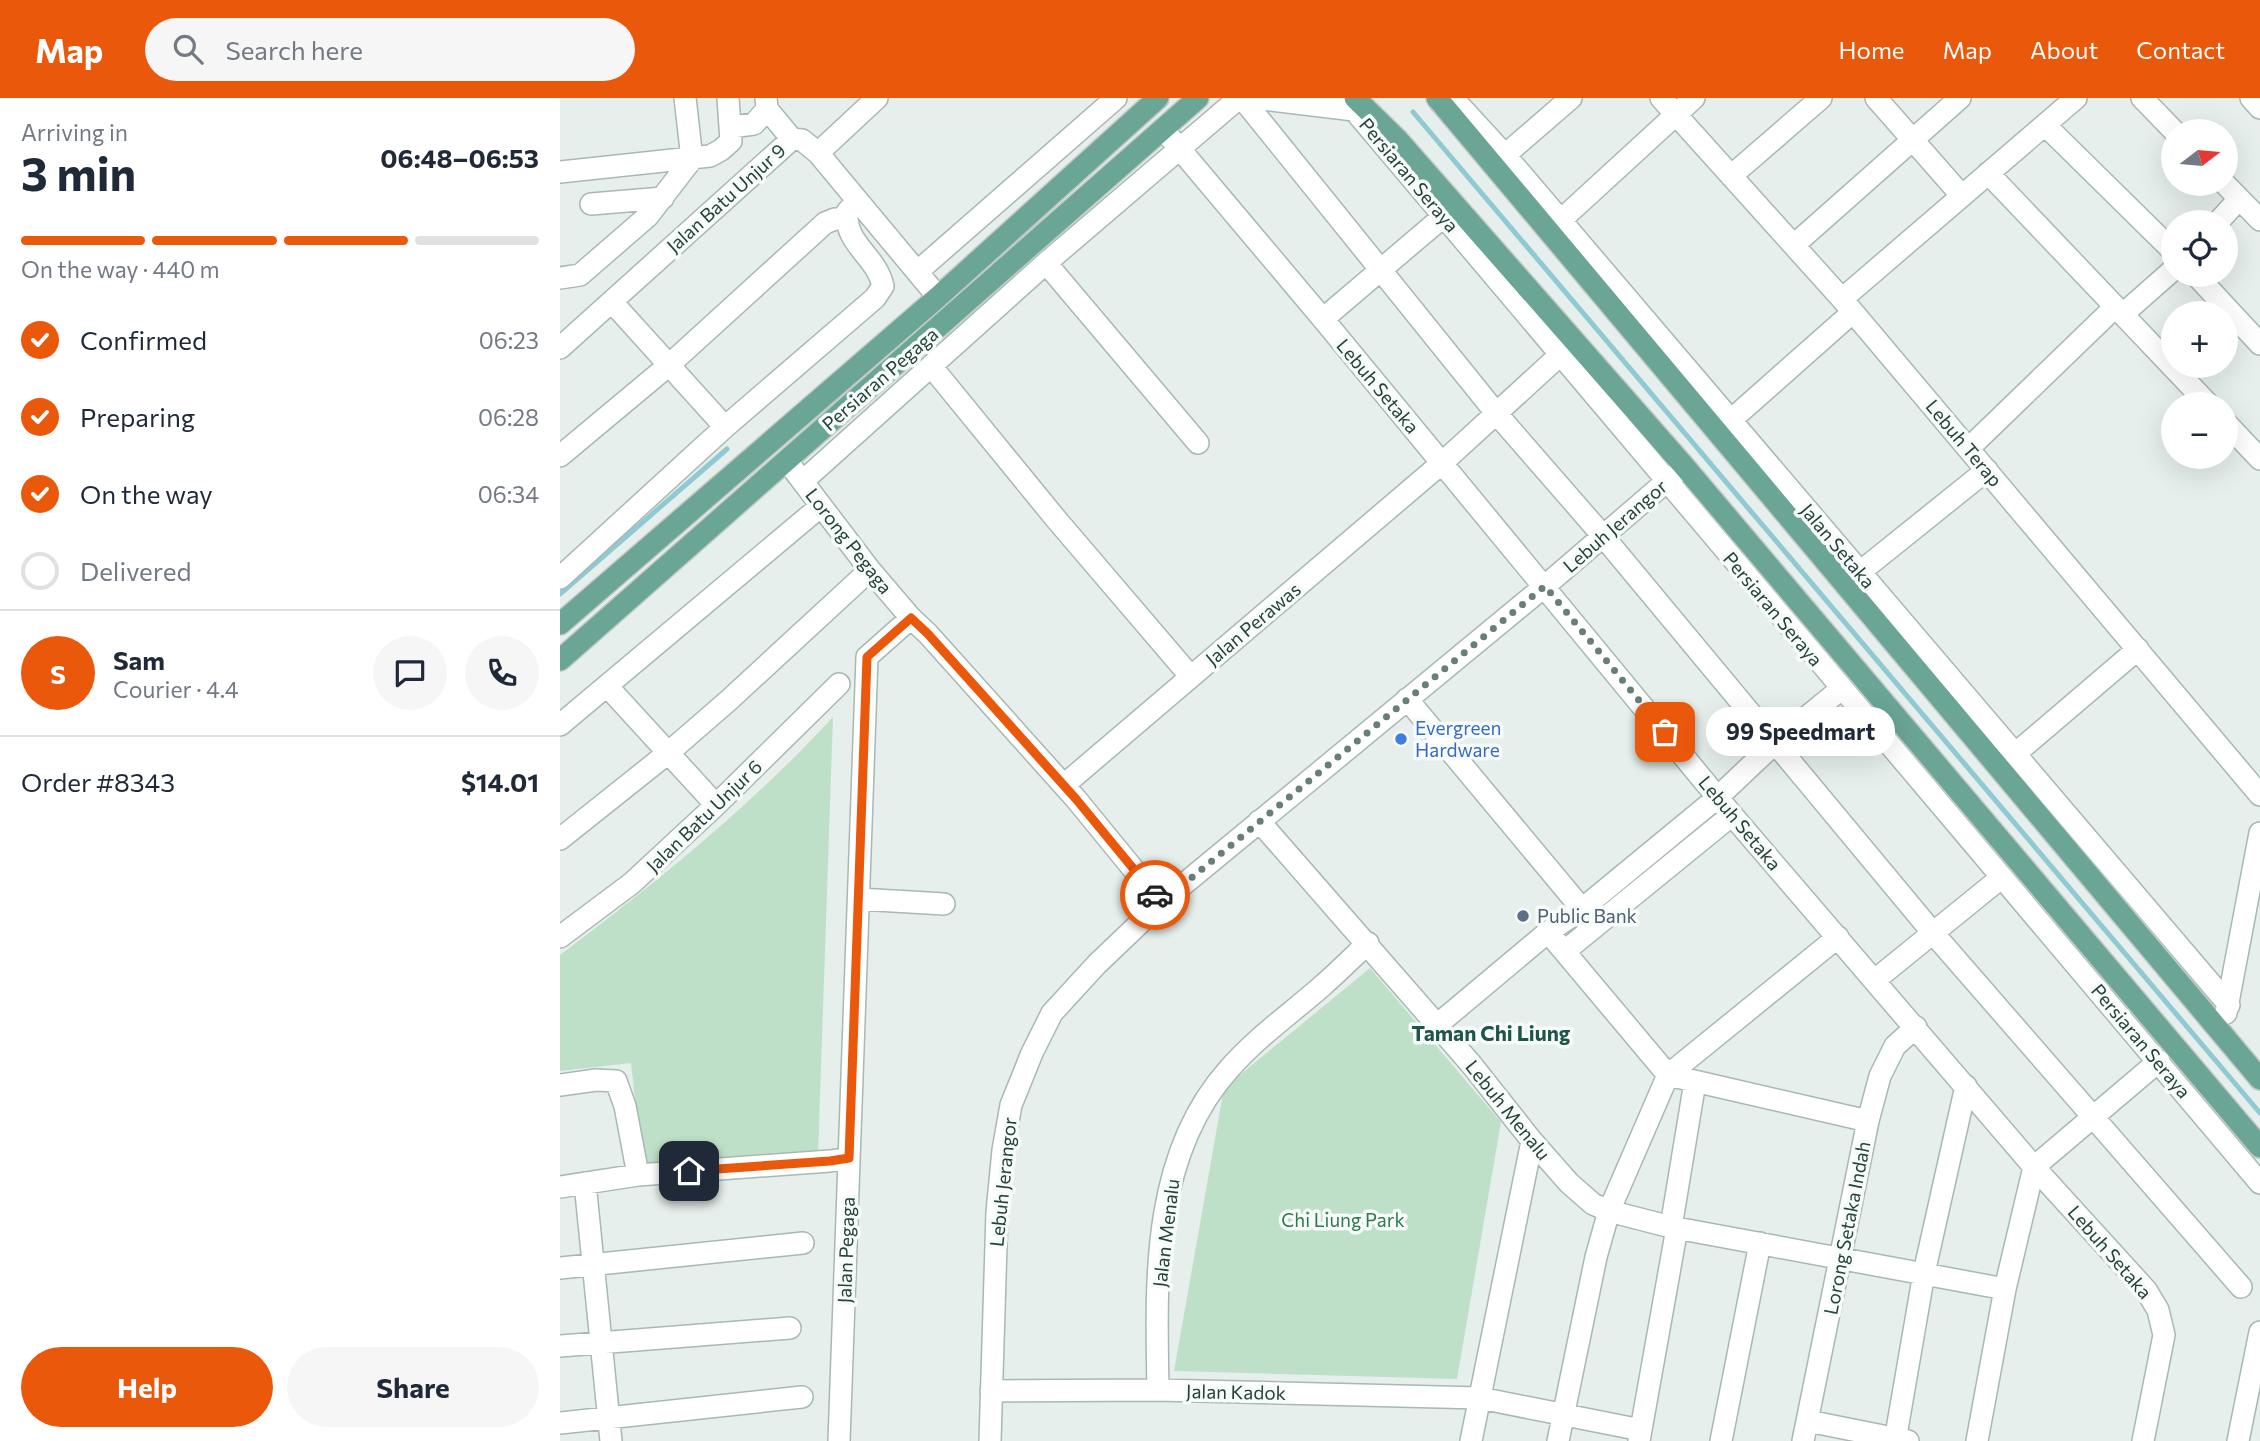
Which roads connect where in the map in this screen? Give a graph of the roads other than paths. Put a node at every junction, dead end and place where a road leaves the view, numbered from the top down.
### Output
1 (685, 98) edge
2 (728, 98) edge
3 (877, 98) edge
4 (1116, 98) edge
5 (1158, 98) edge
6 (1198, 98) edge
7 (1240, 98) edge
8 (1253, 98) edge
9 (1355, 98) edge
10 (1571, 98) edge
11 (1661, 98) edge
12 (1693, 98) edge
13 (1821, 98) edge
14 (1876, 98) edge
15 (1960, 98) edge
16 (2076, 98) edge
17 (2251, 98) edge
18 (1445, 99) edge
19 (2154, 102) edge
20 (2260, 107) edge
21 (762, 110) edge
22 (1675, 114) junction
23 (2166, 119) edge
24 (2045, 125) junction
25 (731, 127) junction
26 (1163, 130) junction
27 (1914, 140) junction
28 (785, 145) junction
29 (1181, 149) junction
30 (818, 153) junction
31 (1505, 155) junction
32 (692, 159) junction
33 (560, 172) edge
34 (1988, 173) junction
35 (1731, 176) junction
36 (1962, 196) junction
37 (2237, 196) edge
38 (663, 198) junction
39 (591, 204) dead end
40 (851, 209) junction
41 (1444, 216) junction
42 (1561, 220) junction
43 (2260, 220) edge
44 (2161, 239) edge
45 (1794, 245) junction
46 (1046, 263) junction
47 (1381, 270) junction
48 (917, 272) junction
49 (560, 278) edge
50 (2161, 279) edge
51 (2207, 287) edge
52 (938, 297) junction
53 (612, 302) junction
54 (1847, 305) junction
55 (2119, 311) junction
56 (1323, 319) junction
57 (2260, 344) edge
58 (560, 348) edge
59 (1560, 355) junction
60 (669, 365) junction
61 (931, 366) junction
62 (2197, 392) edge
63 (1496, 413) junction
64 (1731, 419) junction
65 (724, 426) junction
66 (2238, 436) edge
67 (772, 442) junction
68 (1198, 443) dead end
69 (1969, 448) junction
70 (560, 456) edge
71 (2260, 459) edge
72 (787, 461) junction
73 (1442, 463) junction
74 (1684, 466) junction
75 (1987, 470) junction
76 (803, 481) junction
77 (1666, 482) junction
78 (821, 506) junction
79 (1603, 536) junction
80 (870, 570) junction
81 (1860, 572) junction
82 (560, 578) edge
83 (1545, 586) junction
84 (911, 618) junction
85 (562, 623) edge
86 (579, 643) junction
87 (2138, 649) junction
88 (560, 660) edge
89 (1191, 677) junction
90 (839, 684) dead end
91 (607, 686) junction
92 (1841, 689) junction
93 (1407, 699) junction
94 (560, 725) edge
95 (1775, 743) junction
96 (668, 753) junction
97 (2015, 754) junction
98 (1064, 785) junction
99 (2260, 795) edge
100 (1718, 797) junction
101 (716, 805) junction
102 (1732, 815) junction
103 (1259, 821) junction
104 (560, 839) edge
105 (2259, 840) edge
106 (2002, 877) junction
107 (859, 899) junction
108 (1161, 903) junction
109 (944, 904) dead end
110 (1582, 909) junction
111 (1548, 932) junction
112 (1933, 933) junction
113 (560, 937) edge
114 (1838, 937) junction
115 (1368, 943) junction
116 (1565, 951) junction
117 (1875, 980) junction
118 (2229, 1005) junction
119 (1437, 1025) junction
120 (1916, 1027) junction
121 (2221, 1034) junction
122 (2159, 1061) junction
123 (1668, 1075) junction
124 (2260, 1079) edge
125 (1695, 1082) junction
126 (560, 1085) edge
127 (1966, 1086) junction
128 (2091, 1118) junction
129 (1868, 1121) junction
130 (1532, 1141) junction
131 (2260, 1147) edge
132 (833, 1160) junction
133 (2034, 1167) junction
134 (637, 1171) junction
135 (560, 1178) edge
136 (585, 1183) junction
137 (2260, 1183) edge
138 (560, 1187) edge
139 (1609, 1211) junction
140 (1674, 1228) junction
141 (803, 1243) dead end
142 (1760, 1243) junction
143 (1841, 1258) junction
144 (595, 1265) junction
145 (560, 1268) edge
146 (1924, 1273) junction
147 (2241, 1287) dead end
148 (2005, 1289) junction
149 (790, 1328) dead end
150 (2260, 1332) edge
151 (603, 1343) junction
152 (560, 1346) edge
153 (1158, 1390) junction
154 (991, 1391) junction
155 (802, 1397) dead end
156 (1480, 1398) junction
157 (1563, 1414) junction
158 (608, 1418) junction
159 (560, 1423) edge
160 (1806, 1431) edge
161 (1640, 1435) edge
162 (1899, 1440) edge
163 (611, 1441) edge
164 (839, 1441) edge
165 (989, 1441) edge
166 (1471, 1441) edge
167 (1558, 1441) edge
168 (1721, 1441) edge
169 (1977, 1441) edge
170 (2143, 1441) edge
171 (2238, 1441) edge

1 - 32 street
2 - 25 street
3 - 30 street
4 - 48 street
5 - 52 main road, Persiaran Pegaga
6 - 26 main road, Persiaran Pegaga
7 - 29 street
7 - 47 street
8 - 41 street, Persiaran Seraya
9 - 74 main road, Persiaran Seraya
10 - 31 street
11 - 22 street, Lebuh Terap
12 - 22 street
13 - 35 street
14 - 27 street
15 - 27 street
16 - 24 street
17 - 20 street
18 - 31 street, Jalan Setaka
18 - 121 main road
19 - 23 street
21 - 25 street
21 - 28 street
22 - 35 street, Lebuh Terap
22 - 42 street
24 - 34 street
24 - 44 street
25 - 32 street
26 - 29 street, Lebuh Setaka
26 - 72 main road, Persiaran Pegaga
27 - 36 street
27 - 45 street
28 - 30 street, Jalan Batu Unjur 9
28 - 53 street, Jalan Batu Unjur 9
29 - 46 street
29 - 56 street, Lebuh Setaka
30 - 40 street, Jalan Batu Unjur 9
31 - 42 street, Jalan Setaka
32 - 33 street
32 - 38 street
34 - 36 street
34 - 55 street
35 - 45 street, Lebuh Terap
36 - 54 street
37 - 43 street
38 - 39 street
38 - 49 street
40 - 48 street, Jalan Batu Unjur 9
40 - 60 street
40 - 65 street
41 - 47 street
41 - 59 street, Persiaran Seraya
42 - 64 street, Jalan Setaka
45 - 54 street, Lebuh Terap
46 - 61 street
46 - 68 street
47 - 56 street
47 - 63 street
48 - 52 street, Jalan Batu Unjur 9
50 - 55 street
51 - 57 street
52 - 67 main road, Persiaran Pegaga
53 - 58 street, Jalan Batu Unjur 9
53 - 60 street
54 - 64 street
54 - 69 street, Lebuh Terap
55 - 62 street
55 - 69 street
56 - 73 street, Lebuh Setaka
59 - 63 street, Jalan Perawas
59 - 77 street, Persiaran Seraya
60 - 65 street
60 - 70 street
61 - 76 street
61 - 89 street
63 - 73 street, Jalan Perawas
63 - 79 street
64 - 81 street, Jalan Setaka
65 - 82 street
66 - 71 street
67 - 72 main road
67 - 85 main road, Persiaran Pegaga
69 - 75 street, Lebuh Terap
72 - 76 street, Lorong Pegaga
72 - 86 main road, Persiaran Pegaga
73 - 83 street, Lebuh Setaka
73 - 89 street, Jalan Perawas
74 - 77 street, Lebuh Jerangor
74 - 131 main road, Persiaran Seraya
75 - 81 street
75 - 87 street, Lebuh Terap
76 - 78 street, Lorong Pegaga
77 - 79 street, Lebuh Jerangor
77 - 92 street, Persiaran Seraya
78 - 80 street, Lorong Pegaga
78 - 91 street
79 - 83 street, Lebuh Jerangor
79 - 95 street
80 - 84 street, Lorong Pegaga
80 - 96 street
81 - 97 street, Jalan Setaka
83 - 93 street, Lebuh Jerangor
83 - 100 street, Lebuh Setaka
84 - 98 street, Lorong Pegaga
84 - 107 street, Jalan Pegaga
85 - 86 main road
86 - 88 main road, Persiaran Pegaga
87 - 97 street
87 - 99 street, Lebuh Terap
89 - 98 street, Jalan Perawas
90 - 101 street, Jalan Batu Unjur 6
91 - 94 street
91 - 96 street
92 - 95 street
92 - 106 street, Persiaran Seraya
93 - 103 street, Lebuh Jerangor
93 - 110 street
95 - 100 street
95 - 112 street
96 - 101 street
96 - 104 street
97 - 118 street, Jalan Setaka
98 - 108 street, Lorong Pegaga
100 - 102 street, Lebuh Setaka
100 - 110 street
101 - 113 street, Jalan Batu Unjur 6
102 - 114 street, Lebuh Setaka
102 - 116 street
103 - 108 street, Lebuh Jerangor
103 - 115 street, Lebuh Menalu
105 - 118 street
106 - 112 street
106 - 122 street, Persiaran Seraya
107 - 109 street
107 - 132 street, Jalan Pegaga
108 - 154 street, Lebuh Jerangor
110 - 111 street
111 - 116 street
111 - 119 street
112 - 117 street
112 - 128 street
114 - 117 street, Lebuh Setaka
114 - 123 street
115 - 119 street, Lebuh Menalu
115 - 153 street, Jalan Menalu
116 - 123 street
117 - 120 street, Lebuh Setaka
118 - 121 street
119 - 130 street, Lebuh Menalu
120 - 127 street, Lebuh Setaka
120 - 129 street, Lorong Setaka Indah
121 - 124 main road
122 - 128 street
122 - 137 street, Persiaran Seraya
123 - 125 street
123 - 139 street
125 - 129 street
125 - 140 street
126 - 134 street
127 - 133 street, Lebuh Setaka
127 - 146 street
128 - 133 street
128 - 147 street
129 - 143 street, Lorong Setaka Indah
130 - 139 street, Lebuh Menalu
130 - 156 street
132 - 134 street
132 - 164 street, Jalan Pegaga
133 - 148 street
133 - 170 street, Lebuh Setaka
134 - 135 street
134 - 136 street
136 - 138 street
136 - 144 street
139 - 140 street, Lebuh Menalu
139 - 157 street
140 - 142 street, Lebuh Menalu
140 - 161 street
141 - 144 street
142 - 143 street, Lebuh Menalu
142 - 168 street
143 - 146 street, Lebuh Menalu
143 - 160 street, Lorong Setaka Indah
144 - 145 street
144 - 151 street
146 - 148 street, Lebuh Menalu
146 - 162 street
148 - 169 street
149 - 151 street
150 - 171 street
151 - 152 street
151 - 158 street
153 - 154 street, Jalan Kadok
153 - 156 street, Jalan Kadok
154 - 165 street, Lebuh Jerangor
155 - 158 street
156 - 157 street, Jalan Kadok
156 - 166 street
157 - 161 street, Jalan Kadok
157 - 167 street
158 - 159 street
158 - 163 street
160 - 162 street

